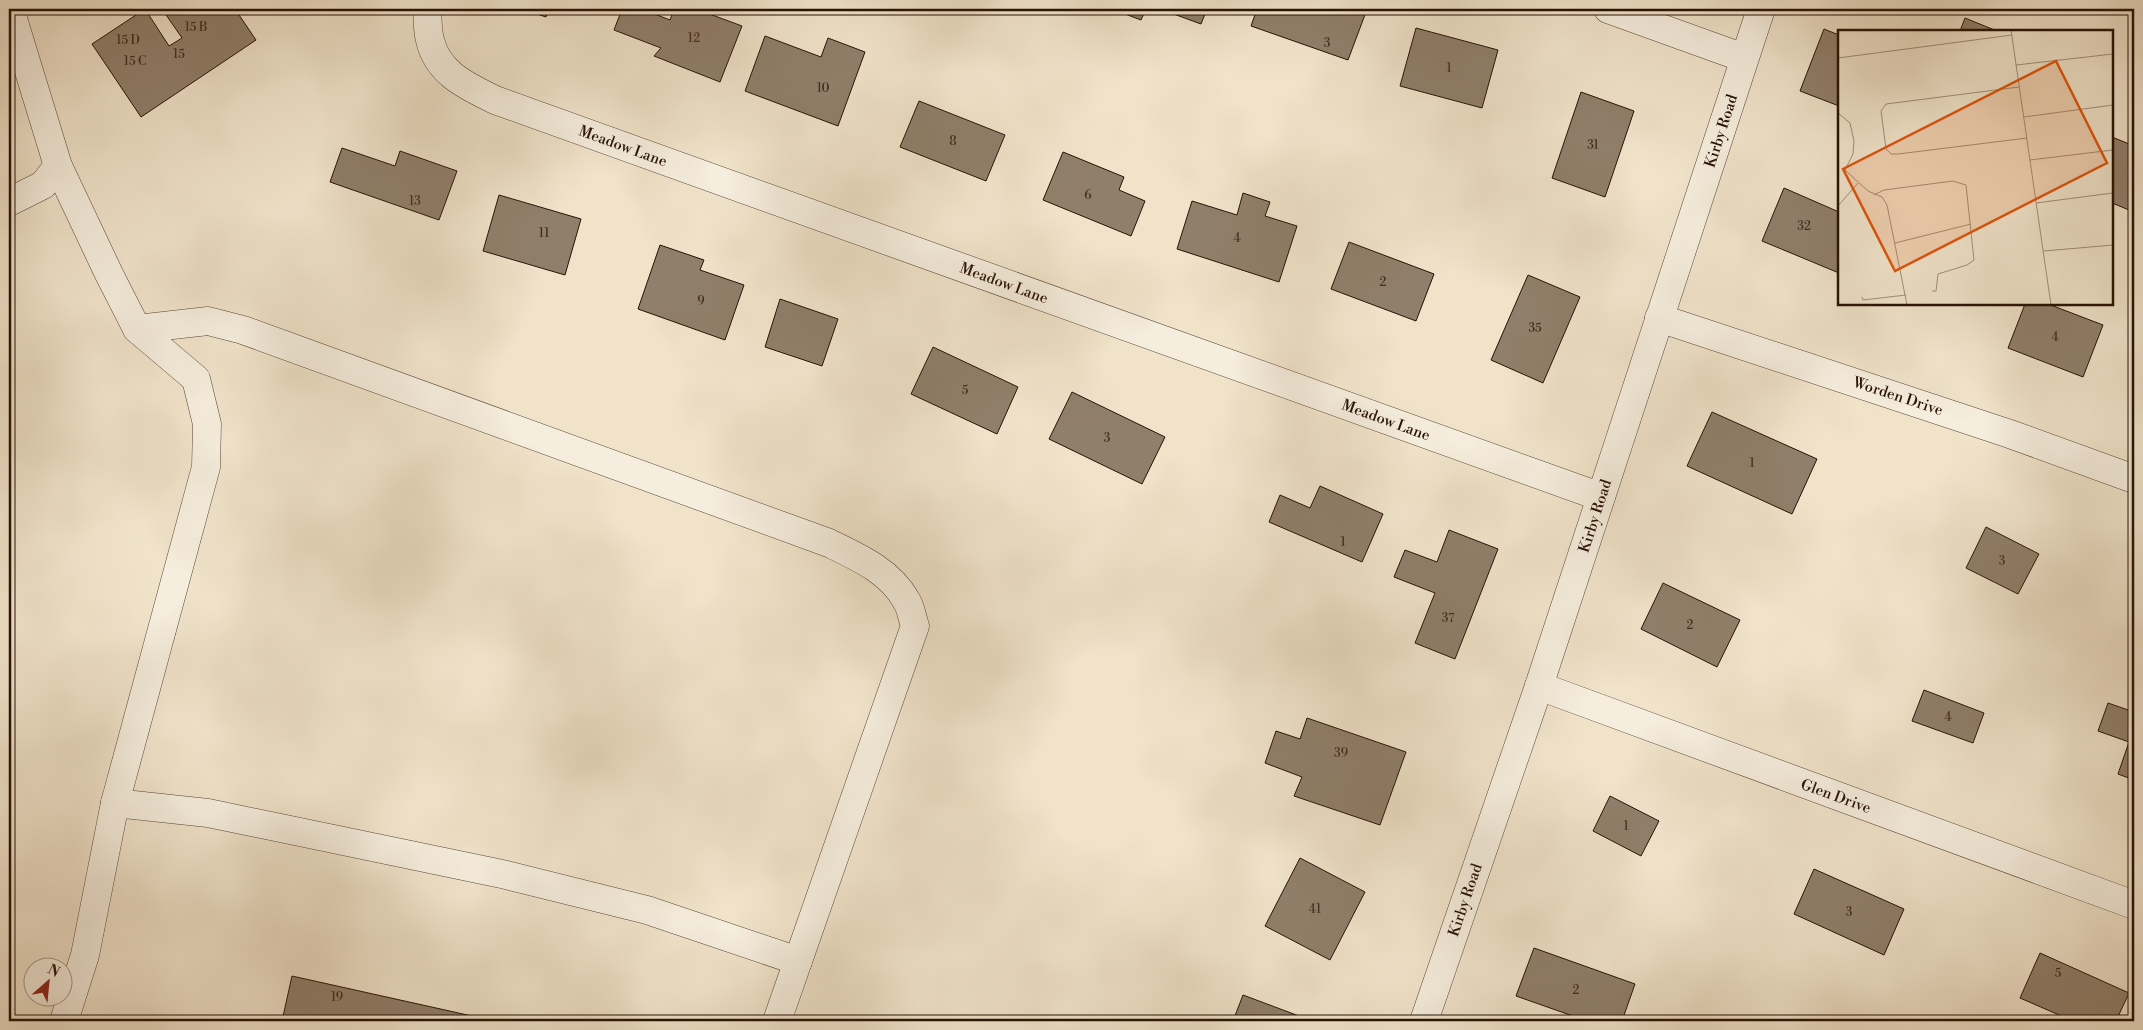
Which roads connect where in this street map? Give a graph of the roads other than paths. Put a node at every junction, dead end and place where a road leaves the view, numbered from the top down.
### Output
1 (10, 9) edge
2 (427, 9) edge
3 (1608, 9) edge
4 (1761, 9) edge
5 (1744, 58) junction
6 (58, 166) junction
7 (9, 202) edge
8 (1659, 318) junction
9 (138, 328) junction
10 (2134, 480) edge
11 (1601, 497) junction
12 (1538, 686) junction
13 (115, 804) junction
14 (2134, 905) edge
15 (798, 961) junction
16 (64, 1021) edge
17 (777, 1021) edge
18 (1424, 1021) edge

1 - 6 street
2 - 11 street, Meadow Lane
3 - 5 street
4 - 5 street, Kirby Road
5 - 8 street, Kirby Road
6 - 7 street
6 - 9 street
8 - 10 street, Worden Drive
8 - 11 street, Kirby Road
9 - 13 street
9 - 15 street
11 - 12 street, Kirby Road
12 - 14 street, Glen Drive
12 - 18 street, Kirby Road
13 - 15 street
13 - 16 street
15 - 17 street

